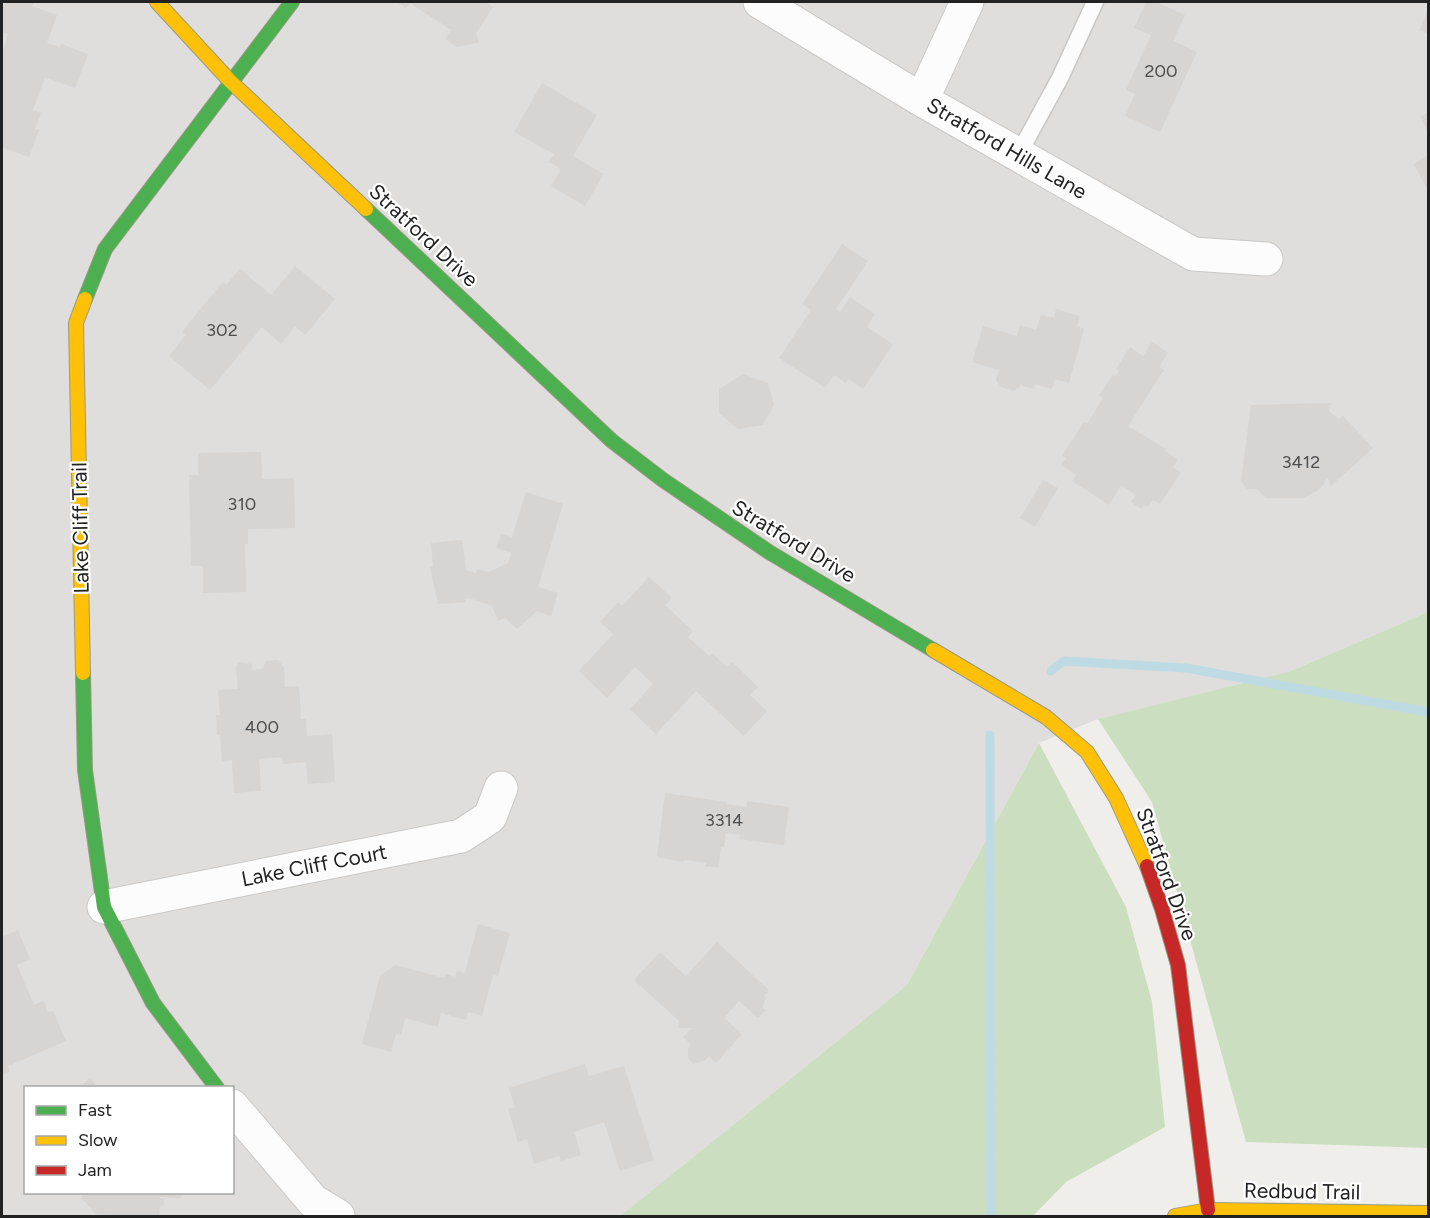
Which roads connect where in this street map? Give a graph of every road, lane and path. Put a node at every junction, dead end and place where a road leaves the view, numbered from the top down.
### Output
1 (157, 2) edge
2 (292, 2) edge
3 (760, 2) edge
4 (967, 2) edge
5 (1095, 2) edge
6 (230, 81) junction
7 (922, 100) junction
8 (1018, 155) junction
9 (1266, 259) dead end
10 (501, 788) dead end
11 (104, 907) junction
12 (215, 1086) edge
13 (234, 1108) edge
14 (1208, 1210) junction
15 (1428, 1214) edge
16 (338, 1216) edge
17 (1174, 1216) edge

1 - 6 street, Stratford Drive
2 - 6 street, Lake Cliff Trail
3 - 7 street, Stratford Hills Lane
4 - 7 street
5 - 8 lane
6 - 11 street, Lake Cliff Trail
6 - 14 street, Stratford Drive
7 - 8 street, Stratford Hills Lane
8 - 9 street, Stratford Hills Lane
10 - 11 street, Lake Cliff Court
11 - 12 street, Lake Cliff Trail
13 - 16 street
14 - 15 street, Redbud Trail
14 - 17 street, Redbud Trail

